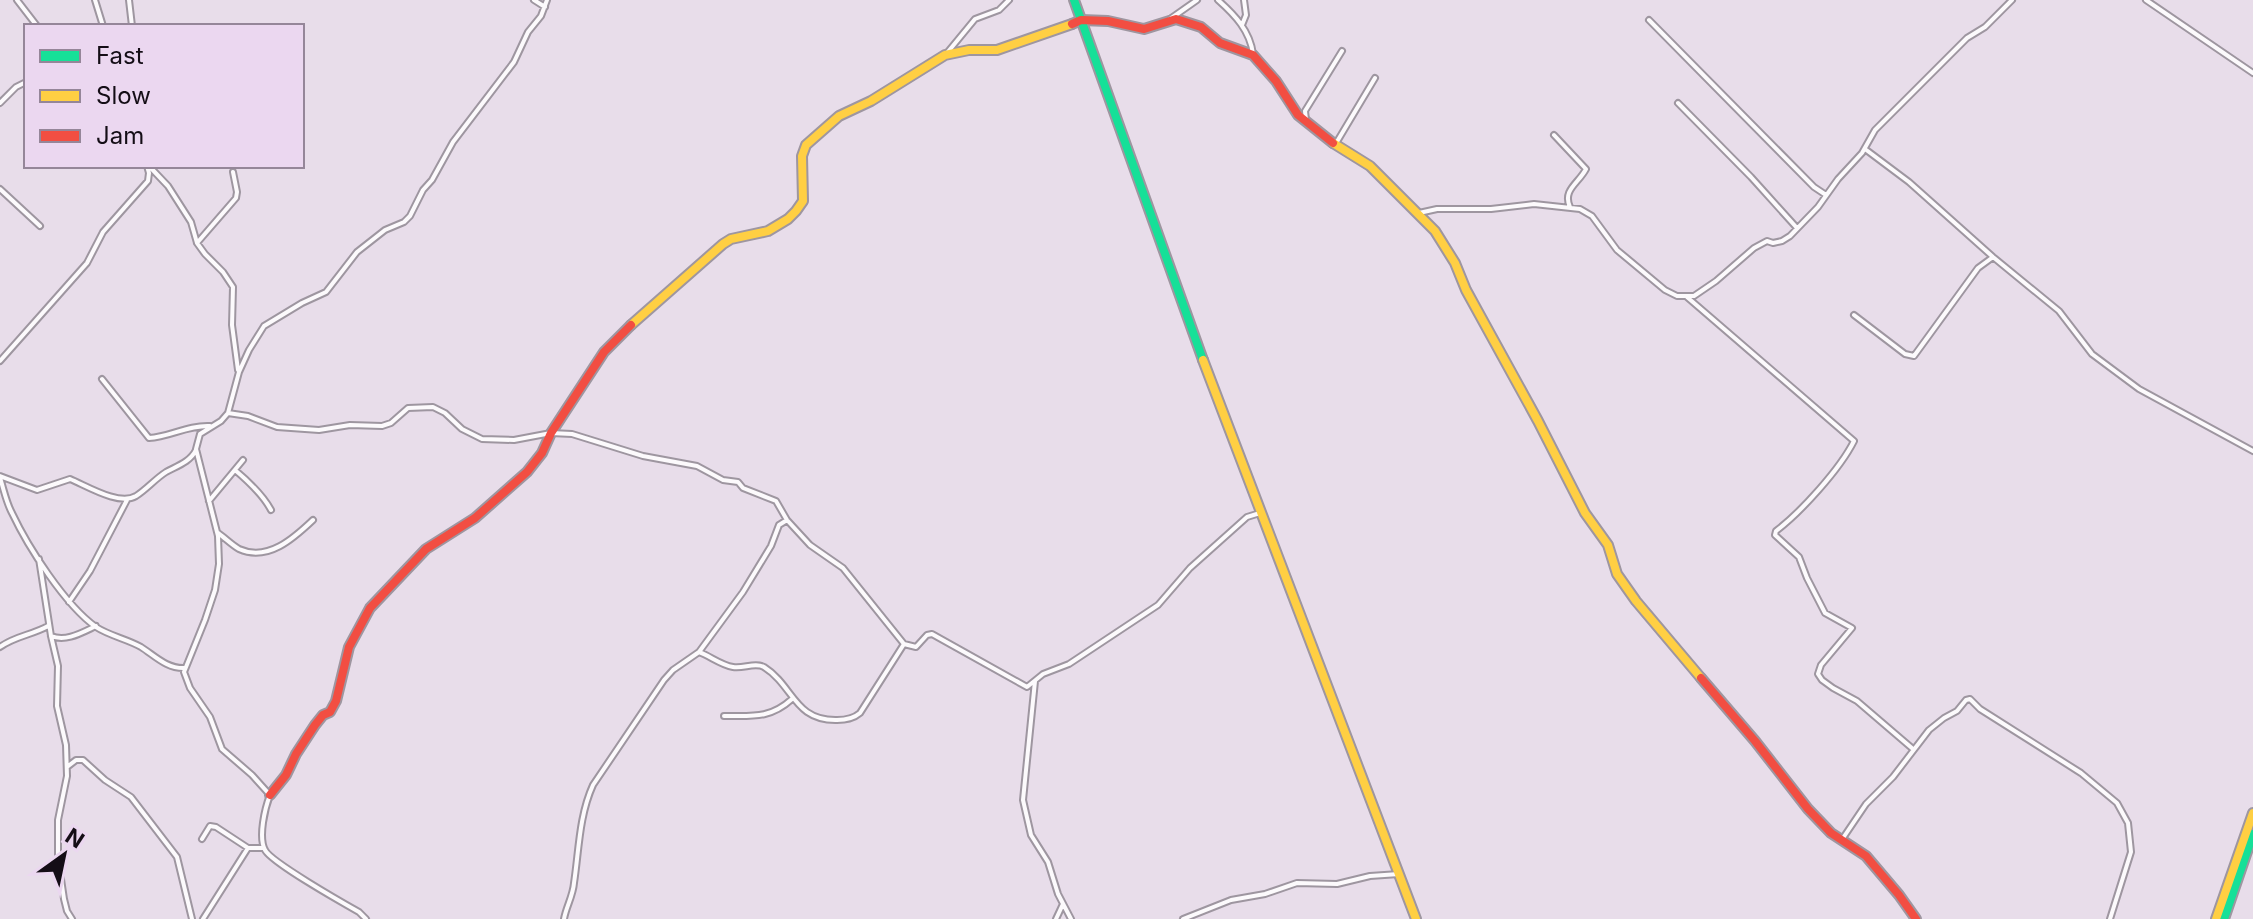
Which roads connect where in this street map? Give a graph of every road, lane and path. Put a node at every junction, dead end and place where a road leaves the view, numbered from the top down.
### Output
1 (17, 0) edge
2 (95, 0) edge
3 (129, 0) edge
4 (534, 0) edge
5 (547, 0) edge
6 (1009, 0) edge
7 (1074, 0) edge
8 (1197, 0) edge
9 (1218, 0) edge
10 (1244, 0) edge
11 (2012, 0) edge
12 (2146, 0) edge
13 (545, 7) junction
14 (1170, 19) junction
15 (1081, 20) junction
16 (1649, 20) dead end
17 (35, 24) edge
18 (102, 24) edge
19 (132, 24) edge
20 (1242, 25) junction
21 (1342, 51) dead end
22 (945, 55) junction
23 (1253, 55) junction
24 (2253, 73) edge
25 (1375, 78) dead end
26 (24, 83) edge
27 (0, 103) edge
28 (1678, 103) dead end
29 (1307, 122) junction
30 (1554, 135) dead end
31 (1335, 145) junction
32 (1865, 149) junction
33 (148, 168) edge
34 (150, 168) edge
35 (233, 172) dead end
36 (0, 189) edge
37 (1826, 195) junction
38 (1570, 207) junction
39 (1419, 213) junction
40 (40, 226) dead end
41 (1797, 228) junction
42 (197, 243) junction
43 (1993, 257) junction
44 (1687, 297) junction
45 (1854, 315) dead end
46 (0, 361) edge
47 (239, 372) junction
48 (102, 379) dead end
49 (228, 413) junction
50 (212, 427) junction
51 (551, 433) junction
52 (196, 449) junction
53 (2253, 451) edge
54 (243, 460) dead end
55 (235, 470) junction
56 (0, 477) edge
57 (127, 499) junction
58 (209, 501) junction
59 (271, 510) dead end
60 (1260, 513) junction
61 (313, 520) dead end
62 (787, 520) junction
63 (217, 531) junction
64 (39, 559) junction
65 (69, 602) junction
66 (49, 626) junction
67 (96, 626) junction
68 (51, 636) junction
69 (904, 644) junction
70 (0, 647) edge
71 (699, 652) junction
72 (185, 668) junction
73 (1035, 681) junction
74 (792, 699) junction
75 (724, 716) dead end
76 (1913, 749) junction
77 (67, 767) junction
78 (270, 795) junction
79 (2253, 813) edge
80 (2253, 834) edge
81 (202, 839) dead end
82 (1841, 841) junction
83 (248, 848) junction
84 (264, 848) junction
85 (1399, 874) junction
86 (1063, 904) junction
87 (72, 919) edge
88 (192, 919) edge
89 (203, 919) edge
90 (366, 919) edge
91 (564, 919) edge
92 (1056, 919) edge
93 (1071, 919) edge
94 (1183, 919) edge
95 (1416, 919) edge
96 (1916, 919) edge
97 (2110, 919) edge
98 (2216, 919) edge
99 (2224, 919) edge

1 - 17 street
2 - 18 street
3 - 19 street
4 - 13 street
5 - 13 street
6 - 22 street
7 - 15 main road
8 - 14 street
9 - 20 street
10 - 20 street
11 - 32 street
12 - 24 street
13 - 47 street
14 - 15 main road
14 - 23 main road
15 - 22 main road
15 - 60 main road
16 - 37 street
20 - 23 street
21 - 29 street
22 - 51 main road
23 - 29 main road
25 - 31 street
26 - 27 street
28 - 41 street
29 - 31 main road
30 - 38 street
31 - 39 main road
32 - 37 street
32 - 43 street
33 - 46 street
34 - 42 street
35 - 42 street
36 - 40 street
37 - 41 street
38 - 39 street
38 - 44 street
39 - 82 main road
41 - 44 street
42 - 47 street
43 - 45 street
43 - 53 street
44 - 76 street
47 - 49 street
48 - 50 street
49 - 50 street
49 - 51 street
50 - 52 street
51 - 62 street
51 - 78 main road
52 - 57 street
52 - 58 street
54 - 55 street
55 - 58 street
55 - 59 street
56 - 57 street
56 - 64 street
57 - 65 street
58 - 63 street
60 - 73 street
60 - 85 main road
61 - 63 street
62 - 69 street
62 - 71 street
63 - 72 street
64 - 65 street
64 - 66 street
65 - 67 street
66 - 68 street
66 - 70 street
67 - 68 street
67 - 72 street
68 - 77 street
69 - 73 street
69 - 74 street
71 - 74 street
71 - 91 street
72 - 78 street
73 - 86 street
74 - 75 street
76 - 82 street
76 - 97 street
77 - 87 street
77 - 88 street
78 - 84 street
79 - 98 main road
80 - 99 main road
81 - 83 street
82 - 96 main road
83 - 84 street
83 - 89 street
84 - 90 street
85 - 94 street
85 - 95 main road
86 - 92 street
86 - 93 street

